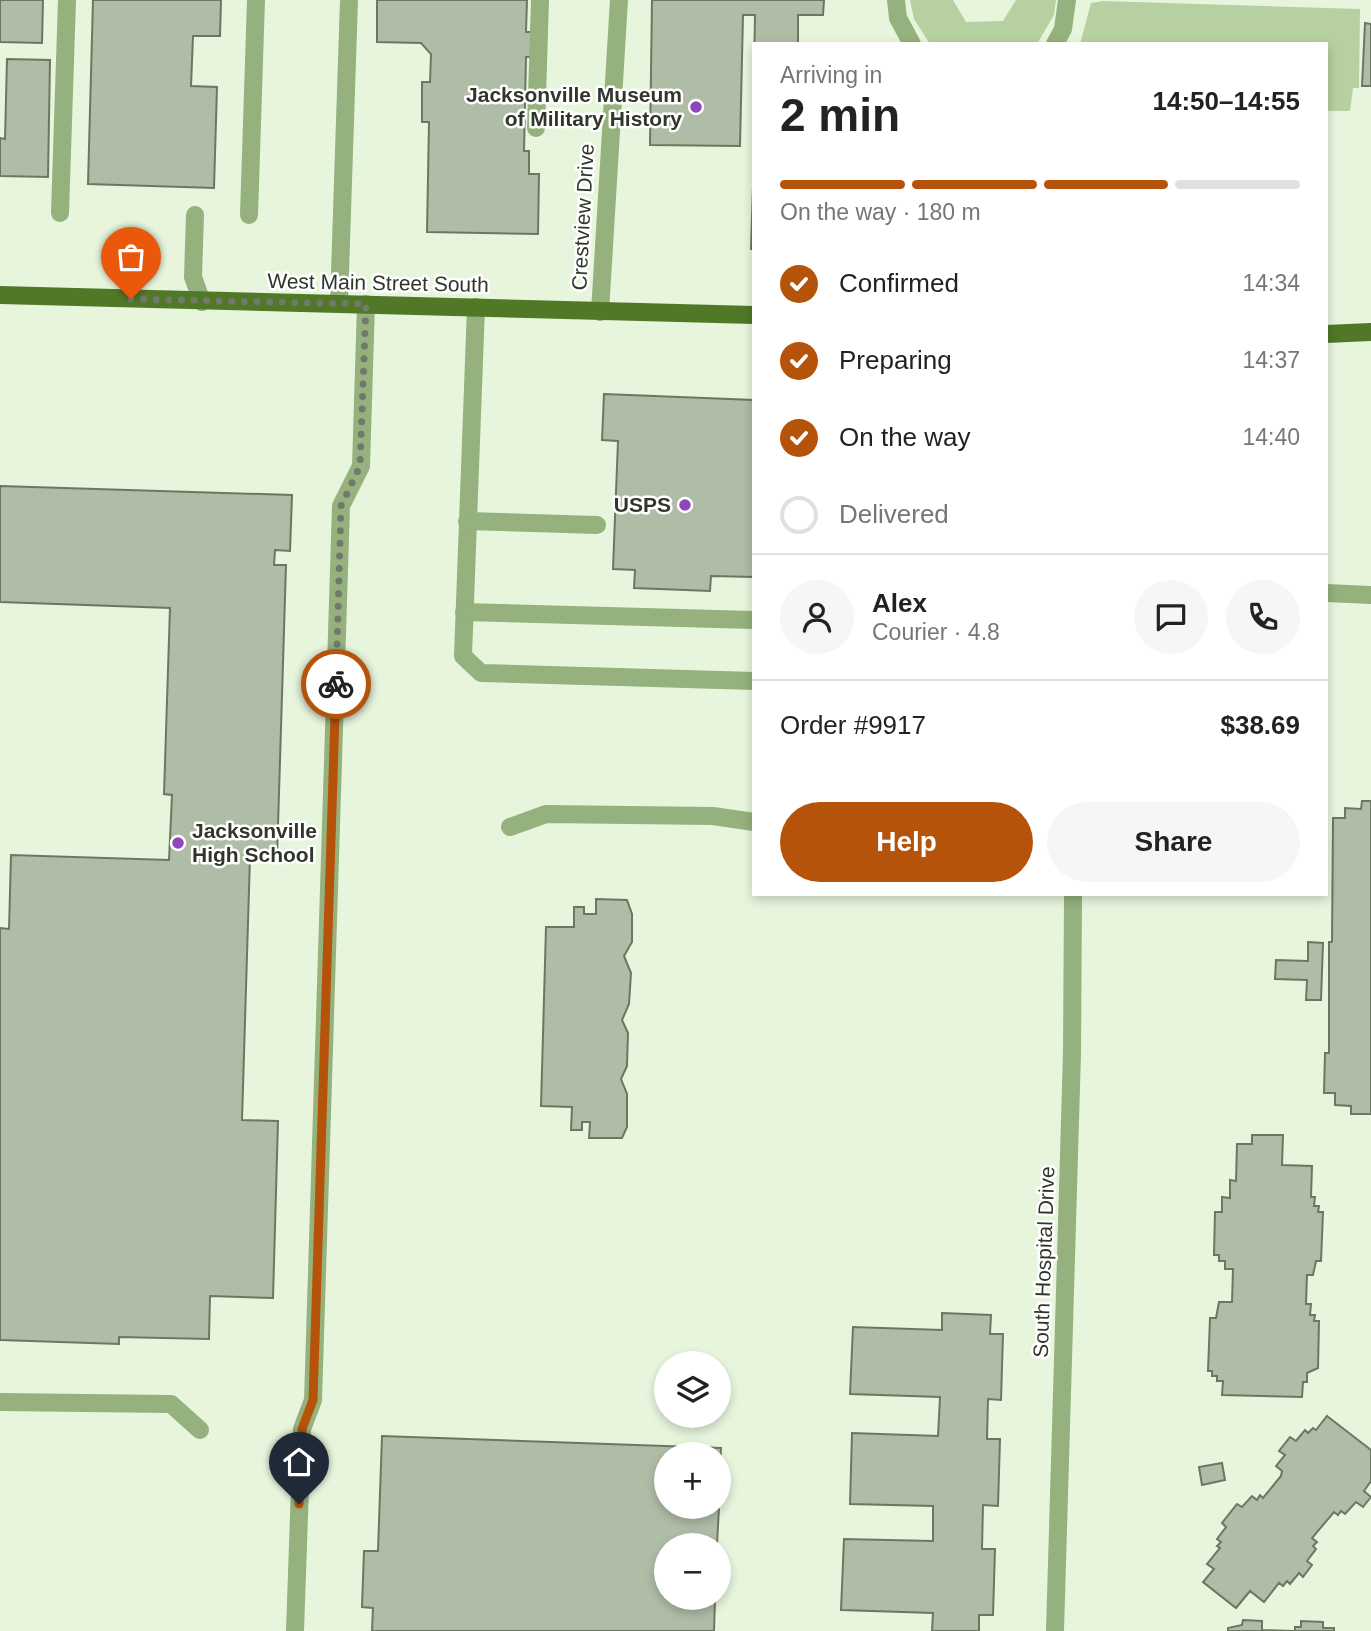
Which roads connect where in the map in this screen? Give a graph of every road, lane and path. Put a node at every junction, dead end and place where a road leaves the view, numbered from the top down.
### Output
1 (67, 0) edge
2 (256, 0) edge
3 (349, 0) edge
4 (540, 0) edge
5 (619, 0) edge
6 (896, 0) edge
7 (1067, 0) edge
8 (1060, 39) edge
9 (911, 42) edge
10 (536, 128) dead end
11 (60, 213) dead end
12 (195, 215) dead end
13 (249, 215) dead end
14 (0, 295) edge
15 (202, 302) junction
16 (339, 303) junction
17 (366, 304) junction
18 (476, 307) junction
19 (600, 312) junction
20 (752, 315) edge
21 (1371, 332) edge
22 (1328, 334) edge
23 (467, 521) junction
24 (597, 525) dead end
25 (1328, 593) edge
26 (1371, 594) edge
27 (464, 612) junction
28 (752, 620) edge
29 (752, 681) edge
30 (752, 822) edge
31 (510, 827) dead end
32 (1073, 896) edge
33 (0, 1402) edge
34 (200, 1430) dead end
35 (295, 1631) edge
36 (1055, 1631) edge

1 - 11 street
2 - 13 street
3 - 16 street
4 - 10 street
5 - 19 street, Crestview Drive
6 - 9 street
7 - 8 street
12 - 15 street
14 - 15 main road, West Main Street South
15 - 16 main road, West Main Street South
16 - 17 main road, West Main Street South
17 - 18 main road, West Main Street South
17 - 35 street
18 - 19 main road, West Main Street South
18 - 23 street
19 - 20 main road, West Main Street South
21 - 22 main road
23 - 24 street
23 - 27 street
25 - 26 street
27 - 28 street
27 - 29 street
30 - 31 street
32 - 36 street, South Hospital Drive
33 - 34 street

